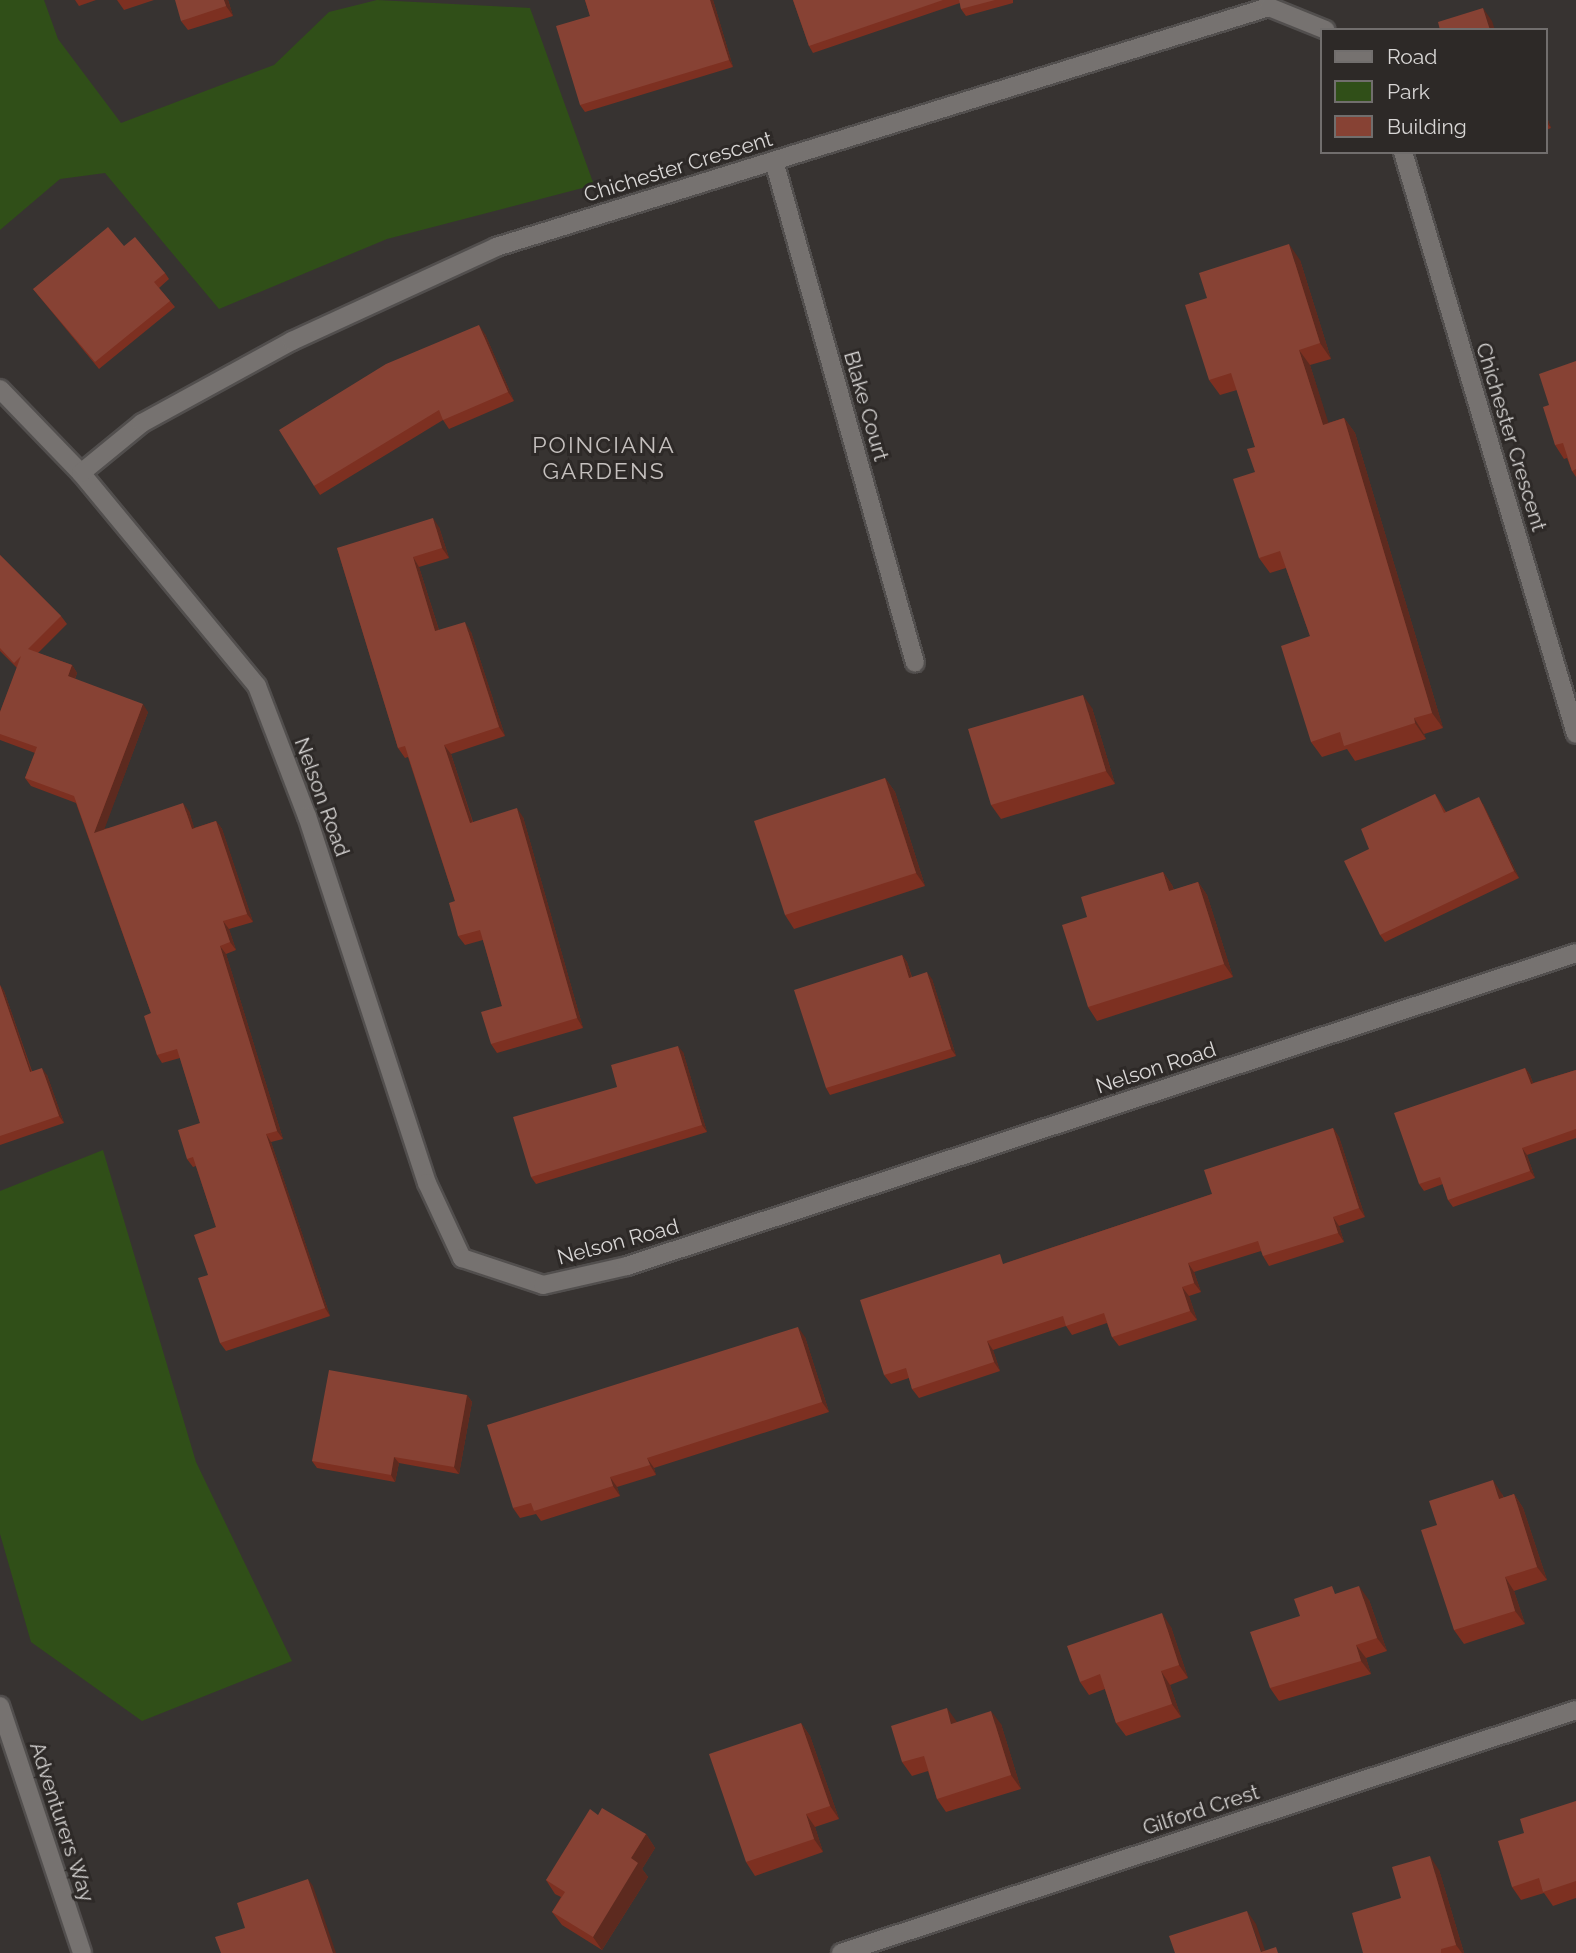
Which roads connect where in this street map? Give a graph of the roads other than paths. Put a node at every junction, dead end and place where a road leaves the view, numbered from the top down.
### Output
1 (1321, 28) edge
2 (1404, 154) edge
3 (774, 161) junction
4 (0, 389) edge
5 (81, 474) junction
6 (915, 663) dead end
7 (1576, 734) edge
8 (1576, 953) edge
9 (0, 1706) edge
10 (1576, 1710) edge
11 (82, 1953) edge
12 (841, 1953) edge

1 - 3 street, Chichester Crescent
2 - 7 street, Chichester Crescent
3 - 5 street, Chichester Crescent
3 - 6 street, Blake Court
4 - 5 street, Nelson Road
5 - 8 street, Nelson Road
9 - 11 street, Adventurers Way
10 - 12 street, Gilford Crest

